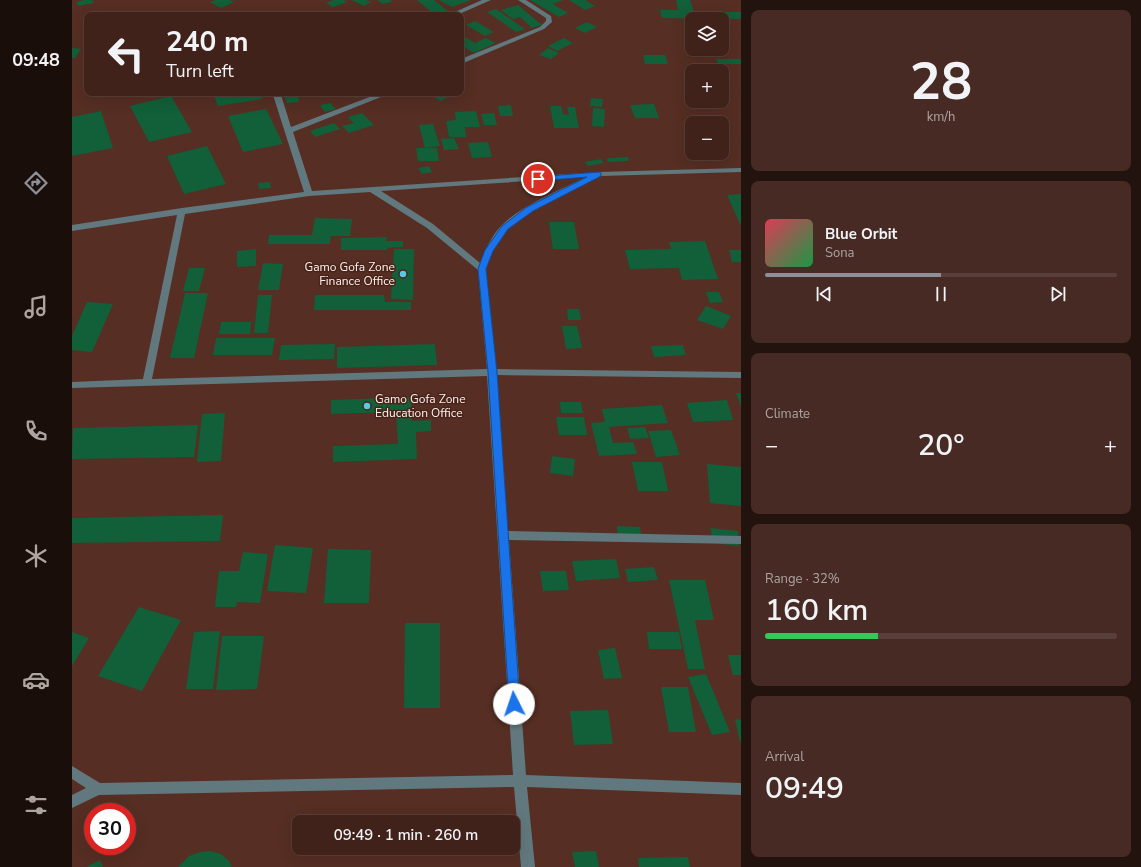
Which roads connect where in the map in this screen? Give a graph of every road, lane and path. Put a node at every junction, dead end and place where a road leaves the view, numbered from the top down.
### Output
1 (488, 0) edge
2 (521, 0) edge
3 (458, 12) edge
4 (464, 61) edge
5 (277, 96) edge
6 (379, 96) edge
7 (288, 131) junction
8 (741, 170) edge
9 (599, 174) junction
10 (371, 190) junction
11 (309, 194) junction
12 (182, 211) junction
13 (72, 228) edge
14 (482, 269) junction
15 (492, 372) junction
16 (741, 375) edge
17 (147, 382) junction
18 (72, 384) edge
19 (503, 535) junction
20 (741, 540) edge
21 (72, 772) edge
22 (520, 781) junction
23 (98, 789) junction
24 (741, 789) edge
25 (72, 802) edge
26 (528, 867) edge

1 - 3 street
2 - 4 street
5 - 7 street
6 - 7 street
7 - 11 street
8 - 9 street
9 - 10 street
9 - 14 street
10 - 11 street
10 - 14 street
11 - 12 street
12 - 13 street
12 - 17 street
14 - 15 street
15 - 16 street
15 - 17 street
15 - 19 street
17 - 18 street
19 - 20 street
19 - 22 street
21 - 23 street
22 - 23 street
22 - 24 street
22 - 26 street
23 - 25 street

